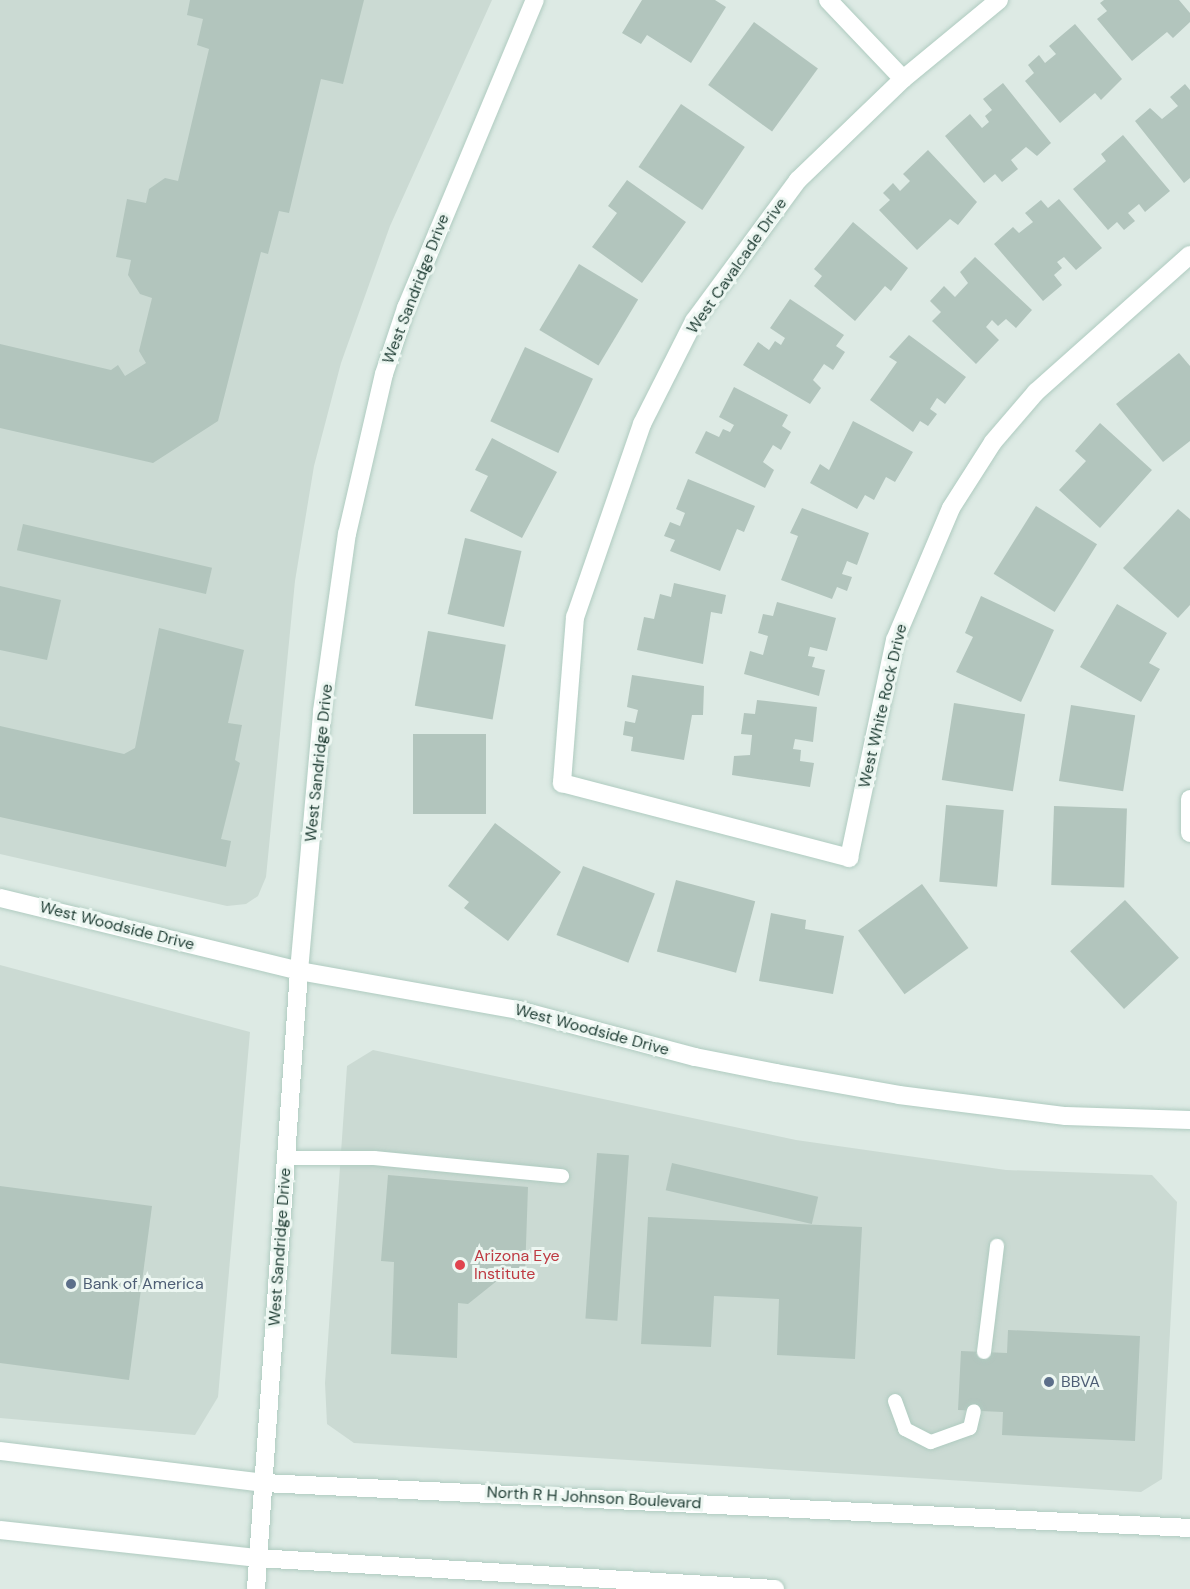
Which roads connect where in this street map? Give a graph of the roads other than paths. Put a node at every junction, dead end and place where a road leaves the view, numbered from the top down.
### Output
1 (535, 0) edge
2 (828, 0) edge
3 (999, 0) edge
4 (903, 79) junction
5 (1190, 255) edge
6 (562, 783) joint
7 (1190, 798) edge
8 (1190, 833) edge
9 (0, 898) edge
10 (299, 970) junction
11 (1190, 1120) edge
12 (286, 1158) junction
13 (562, 1176) dead end
14 (997, 1246) dead end
15 (984, 1352) dead end
16 (895, 1401) dead end
17 (974, 1411) dead end
18 (0, 1451) edge
19 (264, 1483) junction
20 (1190, 1528) edge
21 (0, 1530) edge
22 (256, 1558) junction
23 (256, 1589) edge
24 (775, 1589) edge

1 - 10 street, West Sandridge Drive
2 - 4 street
3 - 4 street, West Cavalcade Drive
4 - 6 street, West Cavalcade Drive
5 - 6 street, West White Rock Drive
7 - 8 street
9 - 10 street, West Woodside Drive
10 - 11 street, West Woodside Drive
10 - 12 street, West Sandridge Drive
12 - 13 lane
12 - 19 street, West Sandridge Drive
14 - 15 lane
16 - 17 lane
18 - 19 street, North R H Johnson Boulevard
19 - 20 street, North R H Johnson Boulevard
19 - 22 street, West Sandridge Drive
21 - 22 street
22 - 23 street, West Sandridge Drive
22 - 24 street

